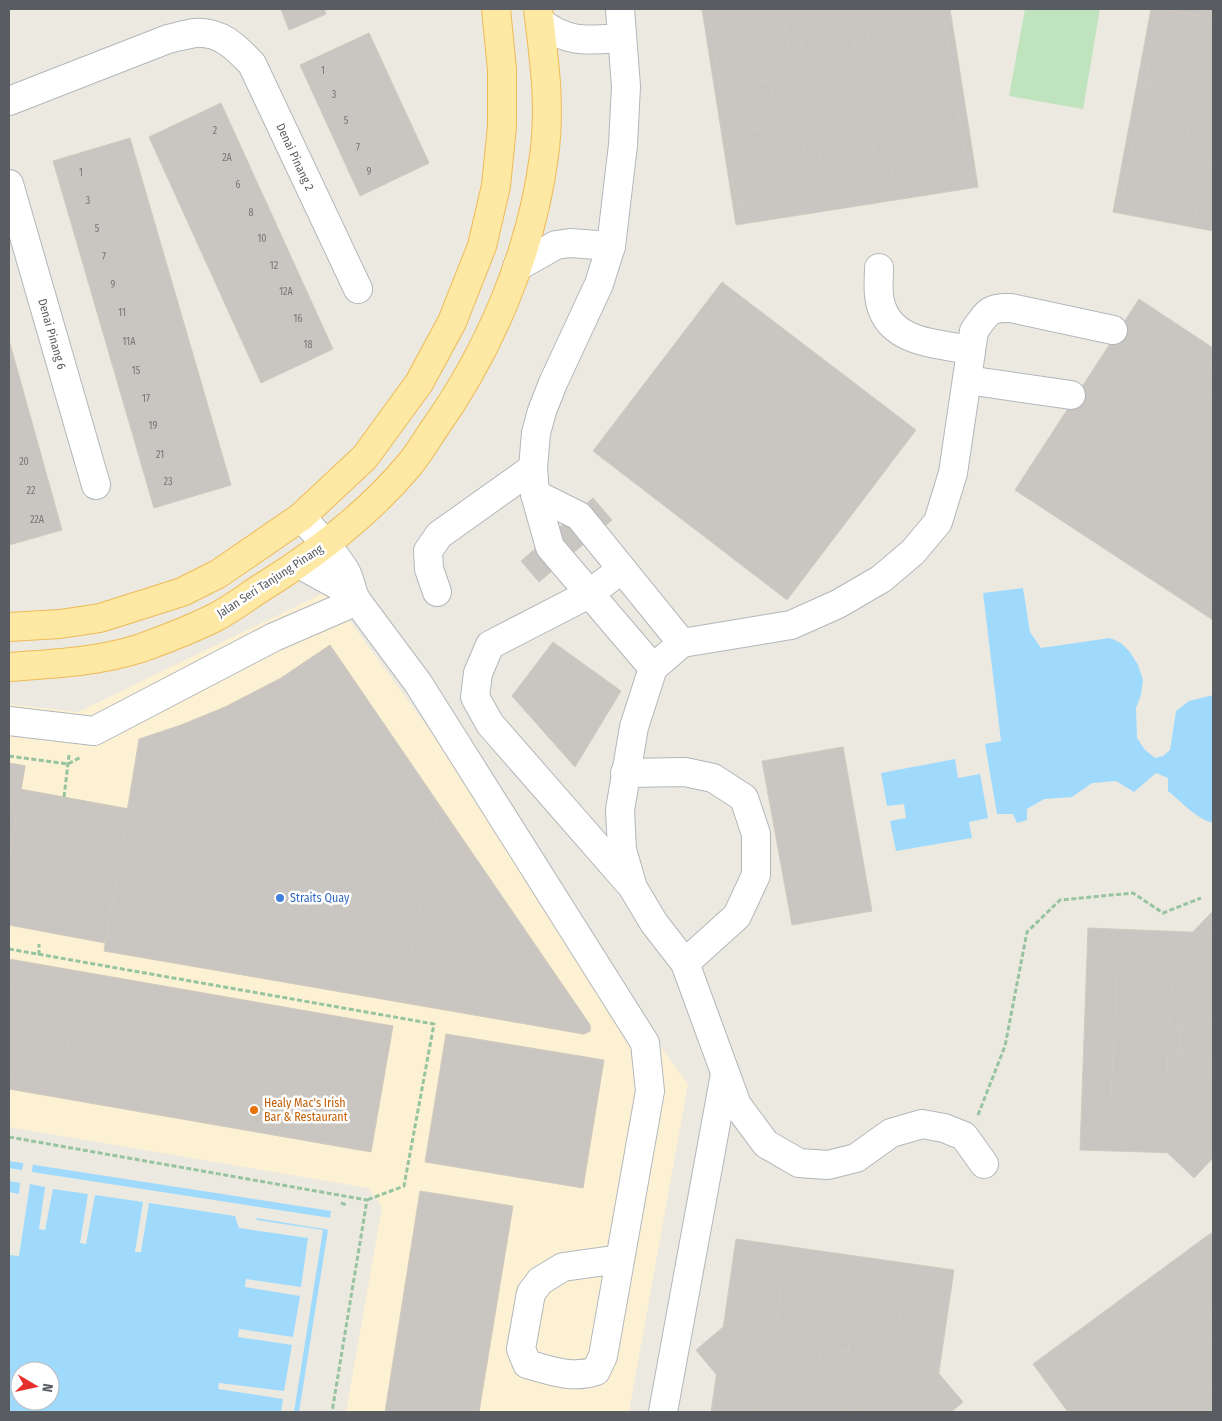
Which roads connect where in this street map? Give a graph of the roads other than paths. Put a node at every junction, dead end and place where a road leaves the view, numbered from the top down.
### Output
1 (496, 9) edge
2 (620, 9) edge
3 (539, 15) edge
4 (622, 38) junction
5 (9, 101) edge
6 (9, 184) edge
7 (611, 246) junction
8 (517, 267) junction
9 (879, 268) dead end
10 (358, 289) dead end
11 (1113, 330) dead end
12 (971, 350) junction
13 (967, 380) junction
14 (1071, 395) dead end
15 (534, 481) junction
16 (96, 485) dead end
17 (301, 517) junction
18 (326, 544) junction
19 (299, 564) junction
20 (622, 569) junction
21 (437, 592) dead end
22 (589, 594) junction
23 (354, 597) junction
24 (9, 627) edge
25 (682, 643) junction
26 (9, 667) edge
27 (653, 668) junction
28 (9, 721) edge
29 (625, 773) junction
30 (633, 888) junction
31 (685, 963) junction
32 (725, 1073) junction
33 (984, 1164) dead end
34 (620, 1259) junction
35 (663, 1412) edge

1 - 17 main road
2 - 4 street
3 - 4 street
3 - 8 main road, Jalan Seri Tanjung Pinang
4 - 7 street
5 - 10 street, Denai Pinang 2
6 - 16 street, Denai Pinang 6
7 - 8 street
7 - 15 street
8 - 18 main road, Jalan Seri Tanjung Pinang
9 - 12 street
11 - 12 street
12 - 13 street
13 - 14 street
13 - 25 street
15 - 20 street
15 - 21 street
15 - 22 street
17 - 18 street
17 - 24 main road
18 - 19 main road, Jalan Seri Tanjung Pinang
18 - 23 street
19 - 23 street
19 - 26 main road, Jalan Seri Tanjung Pinang
20 - 22 street
20 - 25 street
22 - 27 street
22 - 30 street
23 - 28 street
23 - 34 street
25 - 27 street
27 - 29 street
29 - 30 street
29 - 31 street
30 - 31 street
31 - 32 street
32 - 33 street
32 - 35 street
34 - 34 street

